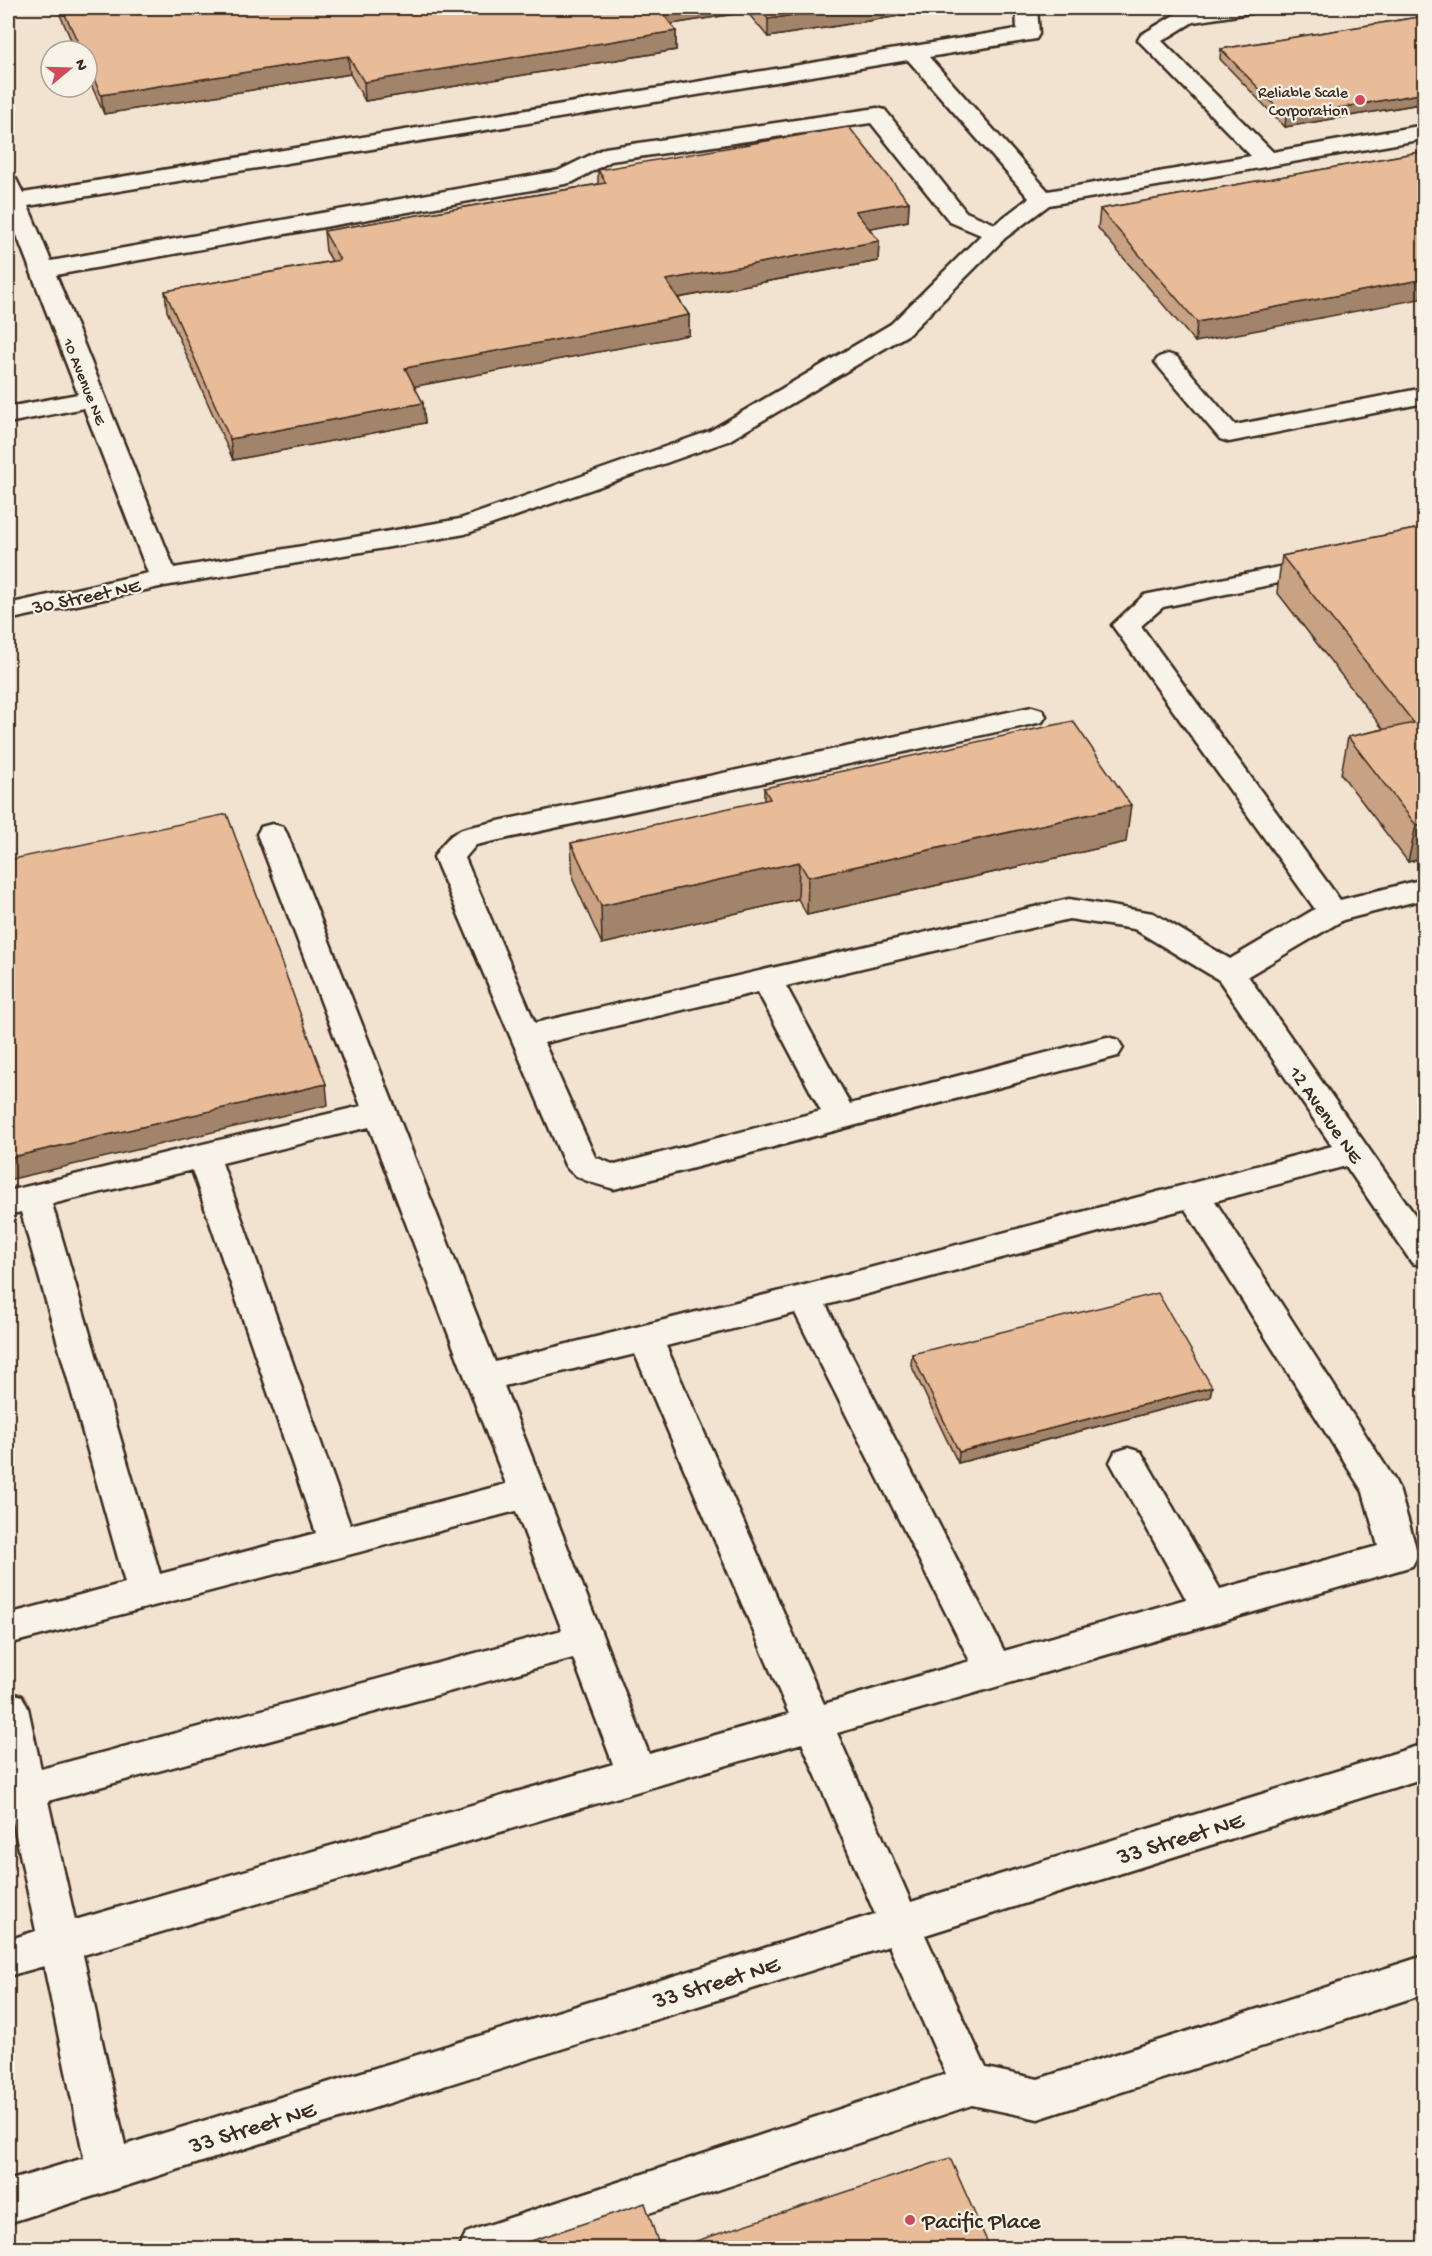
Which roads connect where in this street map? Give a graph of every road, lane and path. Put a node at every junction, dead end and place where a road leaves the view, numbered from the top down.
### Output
1 (1026, 8) edge
2 (1244, 8) edge
3 (913, 52) junction
4 (1425, 132) edge
5 (1268, 160) junction
6 (11, 192) edge
7 (1042, 199) junction
8 (997, 233) junction
9 (41, 270) junction
10 (1168, 362) dead end
11 (1425, 396) edge
12 (93, 399) junction
13 (8, 415) edge
14 (1346, 561) edge
15 (164, 578) junction
16 (8, 612) edge
17 (1032, 716) dead end
18 (272, 834) dead end
19 (1425, 889) edge
20 (1333, 912) junction
21 (1230, 973) junction
22 (767, 979) junction
23 (525, 1036) junction
24 (1107, 1048) dead end
25 (380, 1113) junction
26 (841, 1116) junction
27 (1353, 1152) junction
28 (203, 1155) junction
29 (1193, 1195) junction
30 (20, 1199) edge
31 (1425, 1254) edge
32 (805, 1298) junction
33 (645, 1337) junction
34 (484, 1378) junction
35 (1128, 1462) dead end
36 (528, 1493) junction
37 (338, 1543) junction
38 (147, 1593) junction
39 (1210, 1606) junction
40 (8, 1629) edge
41 (586, 1640) junction
42 (995, 1672) junction
43 (8, 1708) edge
44 (812, 1724) junction
45 (1425, 1761) edge
46 (637, 1774) junction
47 (22, 1809) edge
48 (900, 1924) junction
49 (59, 1942) junction
50 (8, 1958) edge
51 (1425, 1975) edge
52 (972, 2085) junction
53 (109, 2170) junction
54 (8, 2202) edge
55 (482, 2248) edge

1 - 3 street
2 - 5 street
3 - 6 street
3 - 7 street
4 - 5 street
5 - 7 street
6 - 9 street, 10 Avenue NE
7 - 8 street, 30 Street NE
8 - 9 street
8 - 15 street, 30 Street NE
9 - 12 street, 10 Avenue NE
10 - 11 street
12 - 13 street
12 - 15 street, 10 Avenue NE
14 - 20 street
15 - 16 street, 30 Street NE
17 - 23 street
18 - 25 street
19 - 20 street
20 - 21 street
21 - 22 street
21 - 27 street, 12 Avenue NE
22 - 23 street
22 - 26 street
23 - 26 street
24 - 26 street
25 - 28 street
25 - 34 street
27 - 29 street
27 - 31 street, 12 Avenue NE
28 - 30 street
28 - 37 street
29 - 32 street
29 - 39 street
30 - 38 street
32 - 33 street
32 - 42 street
33 - 34 street
33 - 44 street
34 - 36 street
35 - 39 street
36 - 37 street
36 - 41 street
37 - 38 street
38 - 40 street
39 - 42 street
41 - 46 street
41 - 47 street
42 - 44 street
43 - 47 street
44 - 46 street
44 - 48 street
45 - 48 street, 33 Street NE
46 - 49 street
47 - 49 street
48 - 52 street
48 - 53 street, 33 Street NE
49 - 50 street
49 - 53 street
51 - 52 street
52 - 55 street
53 - 54 street, 33 Street NE

